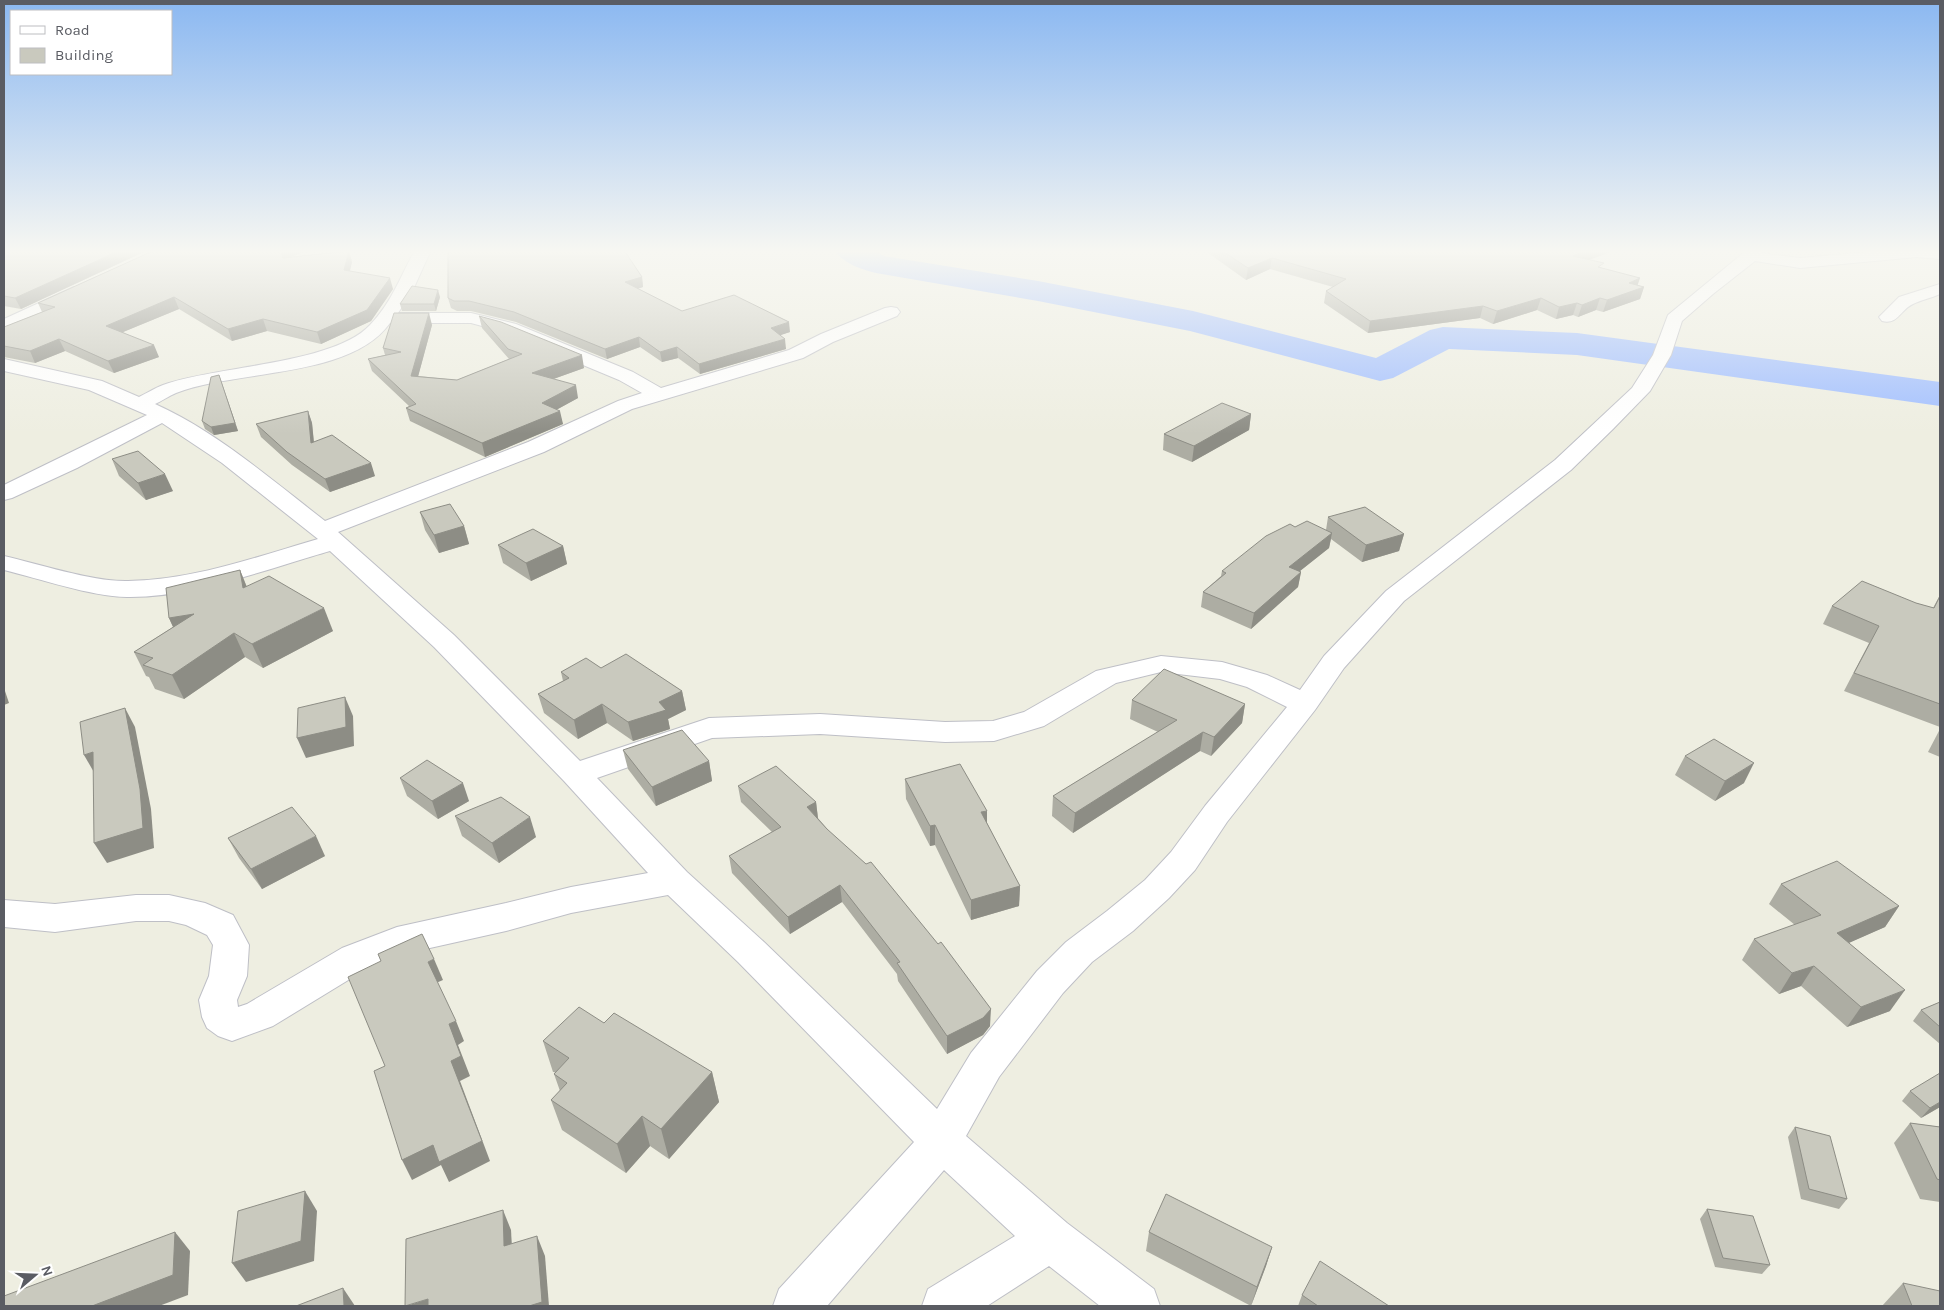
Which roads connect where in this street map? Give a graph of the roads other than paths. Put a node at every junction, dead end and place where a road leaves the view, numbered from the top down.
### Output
1 (35, 311) edge
2 (391, 311) edge
3 (1683, 311) edge
4 (1894, 311) edge
5 (891, 312) dead end
6 (1888, 317) dead end
7 (386, 318) junction
8 (4, 326) edge
9 (4, 365) edge
10 (658, 394) junction
11 (152, 409) junction
12 (4, 493) edge
13 (328, 536) junction
14 (4, 563) edge
15 (1305, 704) junction
16 (576, 774) junction
17 (675, 881) junction
18 (4, 914) edge
19 (942, 1141) junction
20 (1051, 1239) junction
21 (796, 1306) edge
22 (945, 1306) edge
23 (1137, 1306) edge

1 - 8 street
2 - 7 street
3 - 15 street
4 - 6 street
5 - 10 street
7 - 10 street
7 - 11 street
9 - 11 street
10 - 13 street
11 - 12 street
11 - 13 street
13 - 14 street
13 - 16 street
15 - 16 street
15 - 19 street
16 - 17 street
17 - 18 street
17 - 19 street
19 - 20 street
19 - 21 street
20 - 22 street
20 - 23 street

